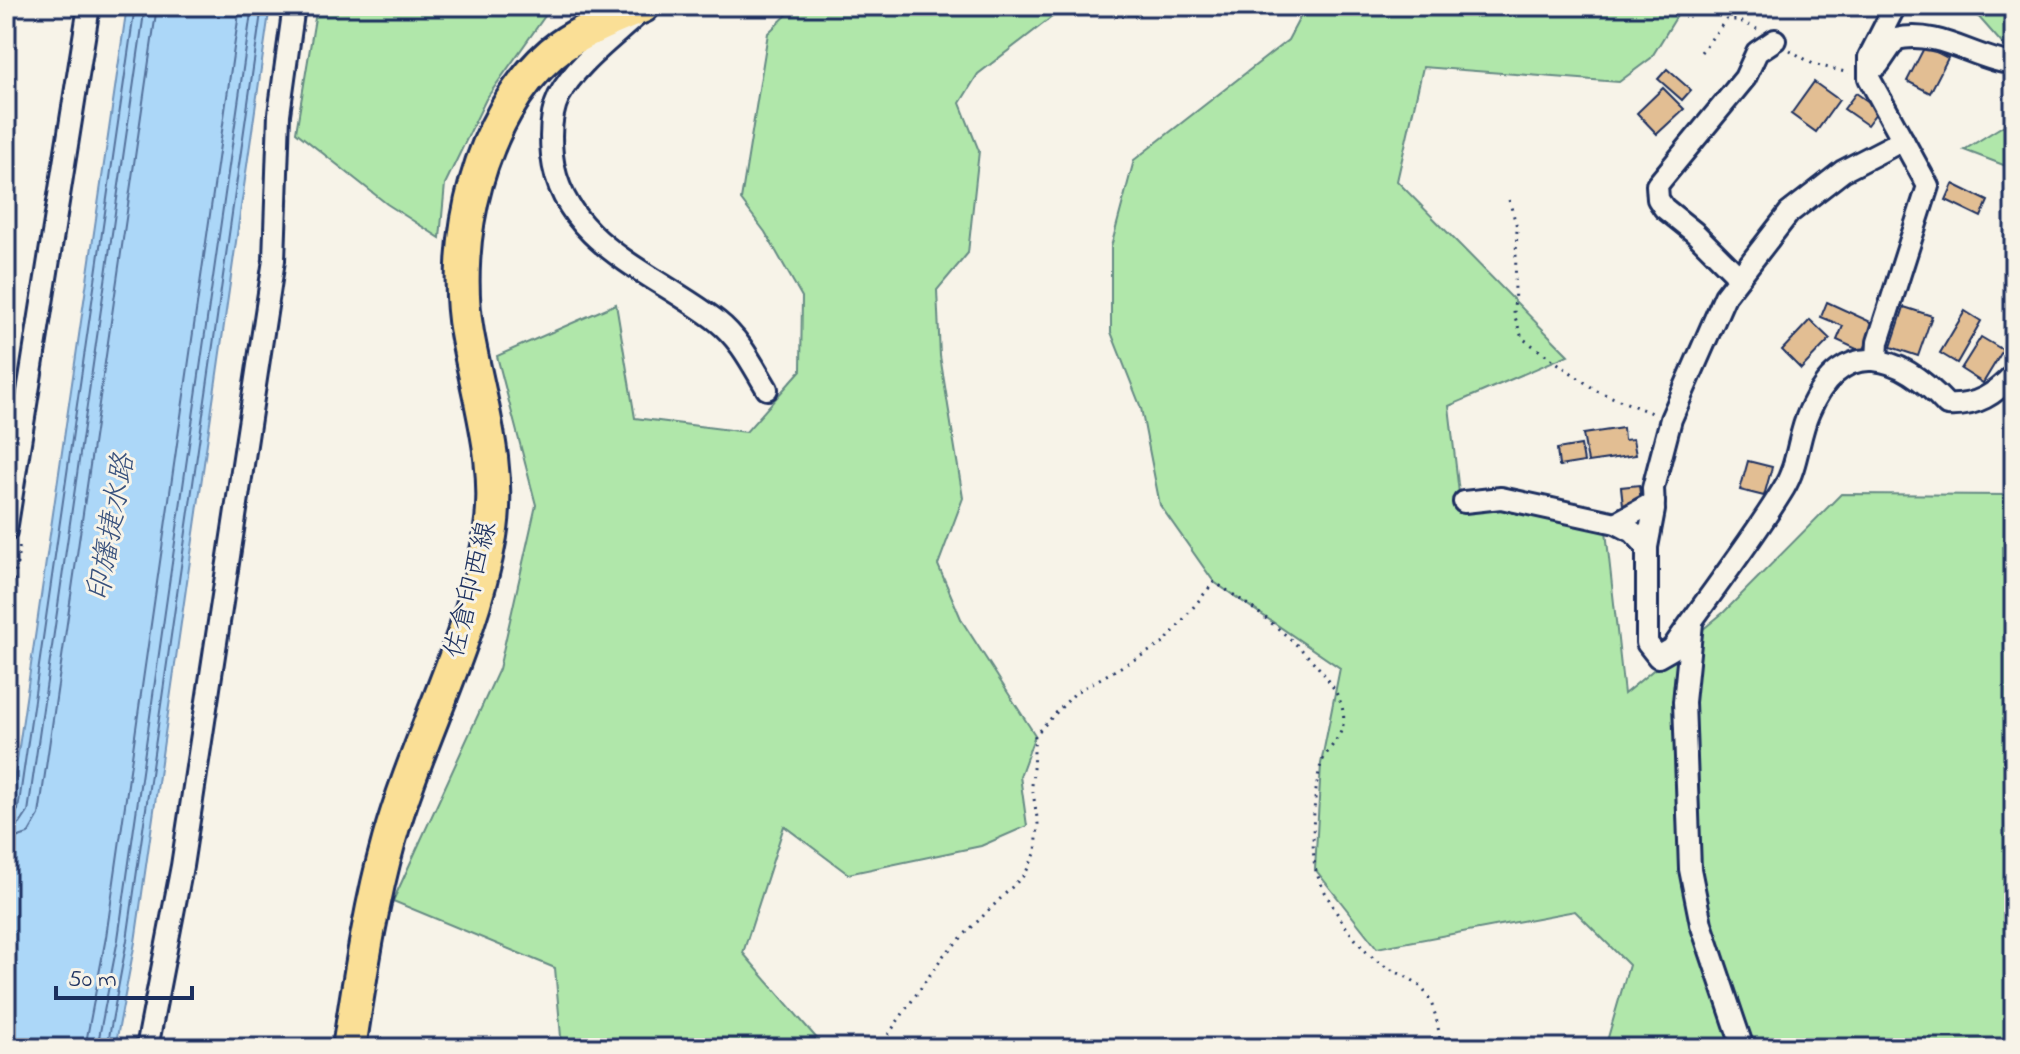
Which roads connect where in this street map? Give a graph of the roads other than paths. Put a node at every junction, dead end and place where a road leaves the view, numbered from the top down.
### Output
1 (89, 6) edge
2 (294, 6) edge
3 (645, 6) edge
4 (1895, 6) edge
5 (1775, 40) dead end
6 (2014, 64) edge
7 (1869, 71) junction
8 (1903, 140) junction
9 (1738, 276) junction
10 (1877, 358) junction
11 (2014, 374) edge
12 (767, 389) dead end
13 (1464, 502) dead end
14 (1654, 502) junction
15 (1616, 523) junction
16 (6, 531) edge
17 (1647, 547) junction
18 (1692, 619) junction
19 (147, 1048) edge
20 (349, 1048) edge
21 (1743, 1048) edge

1 - 16 street
2 - 19 street
3 - 12 street
3 - 20 main road, 佐倉印西線
4 - 7 street
5 - 9 street
6 - 7 street
7 - 8 street
8 - 9 street
8 - 10 street
9 - 14 street
10 - 11 street
10 - 18 street
13 - 15 street
14 - 15 street
14 - 17 street
15 - 17 street
17 - 18 street
18 - 21 street

